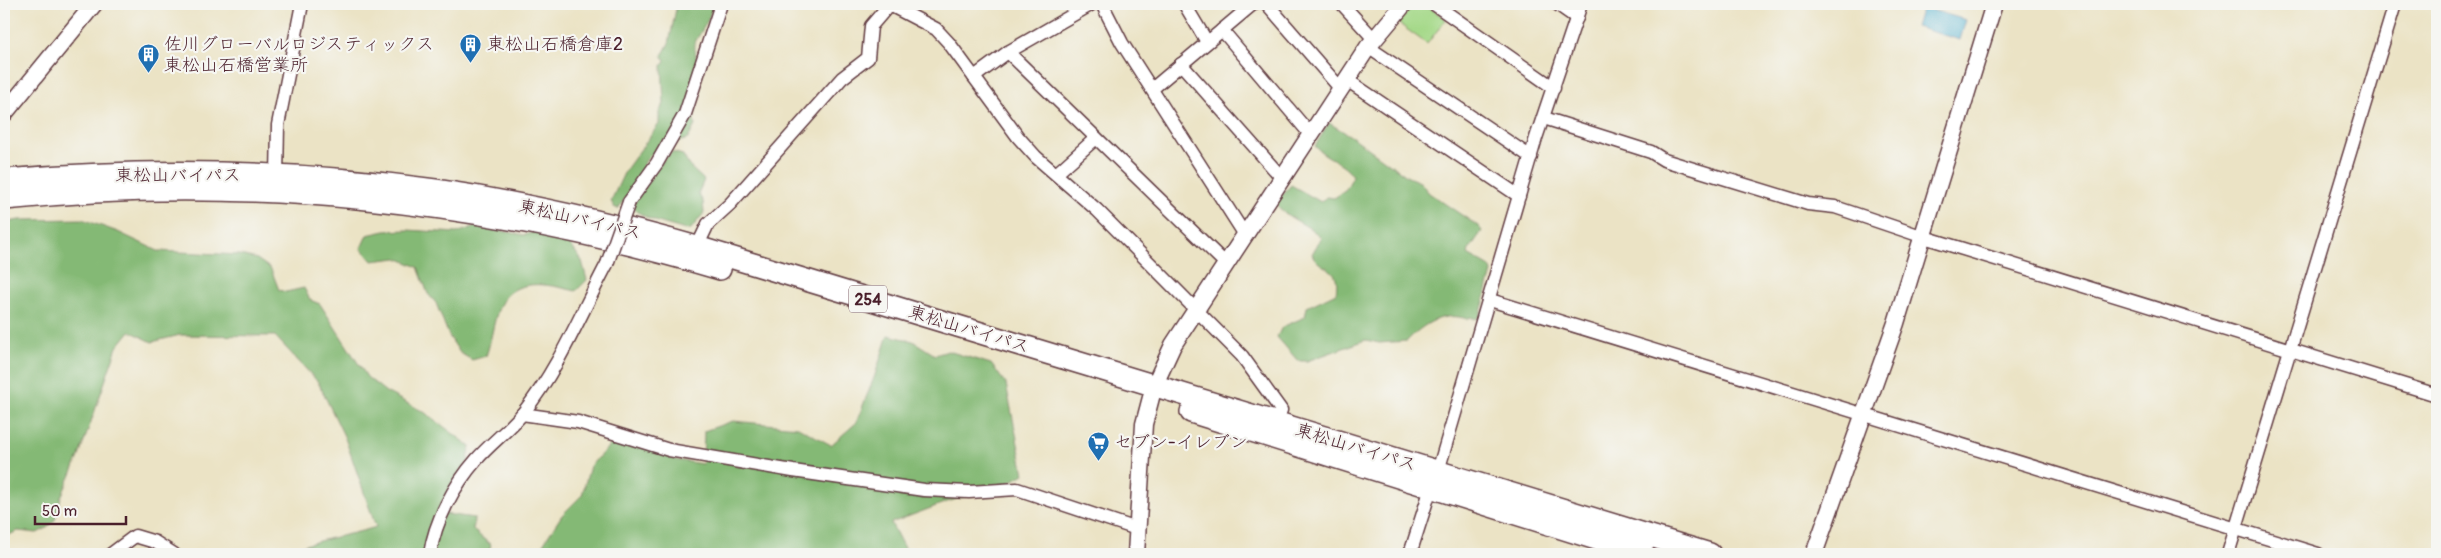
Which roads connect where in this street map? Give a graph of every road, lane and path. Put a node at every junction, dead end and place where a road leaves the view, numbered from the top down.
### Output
1 (94, 4) edge
2 (302, 4) edge
3 (721, 4) edge
4 (888, 4) edge
5 (1092, 4) edge
6 (1102, 4) edge
7 (1188, 4) edge
8 (1253, 4) edge
9 (1267, 4) edge
10 (1342, 4) edge
11 (1404, 4) edge
12 (1434, 4) edge
13 (1557, 4) edge
14 (1581, 4) edge
15 (1994, 4) edge
16 (2395, 4) edge
17 (1577, 18) junction
18 (1222, 30) junction
19 (1207, 42) junction
20 (1371, 43) junction
21 (1008, 52) junction
22 (1181, 64) junction
23 (974, 77) junction
24 (1344, 84) junction
25 (1152, 88) junction
26 (1554, 88) junction
27 (4, 114) edge
28 (1544, 118) junction
29 (1310, 134) junction
30 (1096, 138) junction
31 (1531, 158) junction
32 (1056, 174) junction
33 (276, 176) junction
34 (1283, 179) junction
35 (4, 180) edge
36 (1519, 196) junction
37 (4, 199) edge
38 (1245, 235) junction
39 (1924, 237) junction
40 (697, 247) junction
41 (1227, 266) junction
42 (1490, 300) junction
43 (1197, 310) junction
44 (2290, 350) junction
45 (1152, 392) junction
46 (2437, 396) edge
47 (522, 414) junction
48 (1864, 416) junction
49 (1276, 423) junction
50 (1434, 480) junction
51 (1137, 529) junction
52 (2235, 530) junction
53 (111, 554) edge
54 (174, 554) edge
55 (430, 554) edge
56 (1136, 554) edge
57 (1410, 554) edge
58 (1644, 554) edge
59 (1710, 554) edge
60 (1814, 554) edge
61 (2228, 554) edge
62 (2318, 554) edge

1 - 27 street
2 - 33 street
3 - 47 street, bridge
4 - 23 street
4 - 40 street
5 - 21 street
6 - 25 street
7 - 19 street
8 - 18 street
9 - 24 street
10 - 20 street
11 - 20 street
12 - 26 street
13 - 17 street
14 - 17 street
15 - 39 street
16 - 44 street
17 - 26 street
18 - 19 street
18 - 29 street
19 - 22 street
20 - 24 street
20 - 31 street
21 - 23 street
21 - 30 street
22 - 25 street
22 - 34 street
23 - 32 street
24 - 29 street
24 - 36 street
25 - 38 street
26 - 28 street
28 - 31 street
28 - 39 street
29 - 34 street
30 - 32 street
30 - 41 street
31 - 36 street
32 - 43 street
33 - 35 highway, 東松山バイパス / 254
33 - 40 highway, 東松山バイパス / 254
34 - 38 street
36 - 42 street
37 - 45 highway, 東松山バイパス / 254
38 - 41 street
39 - 44 street
39 - 48 street
40 - 45 highway, 東松山バイパス / 254
41 - 43 street
42 - 48 street
42 - 50 street
43 - 45 street
43 - 49 street
44 - 46 street
44 - 52 street
45 - 49 highway, 東松山バイパス / 254
45 - 50 highway, 東松山バイパス / 254
45 - 51 street
47 - 51 street
47 - 55 street
48 - 52 street
48 - 60 street
49 - 50 highway, 東松山バイパス / 254
50 - 57 street
50 - 58 highway, 東松山バイパス / 254
50 - 59 highway, 東松山バイパス / 254
51 - 56 street
52 - 61 street
52 - 62 street
53 - 54 street

